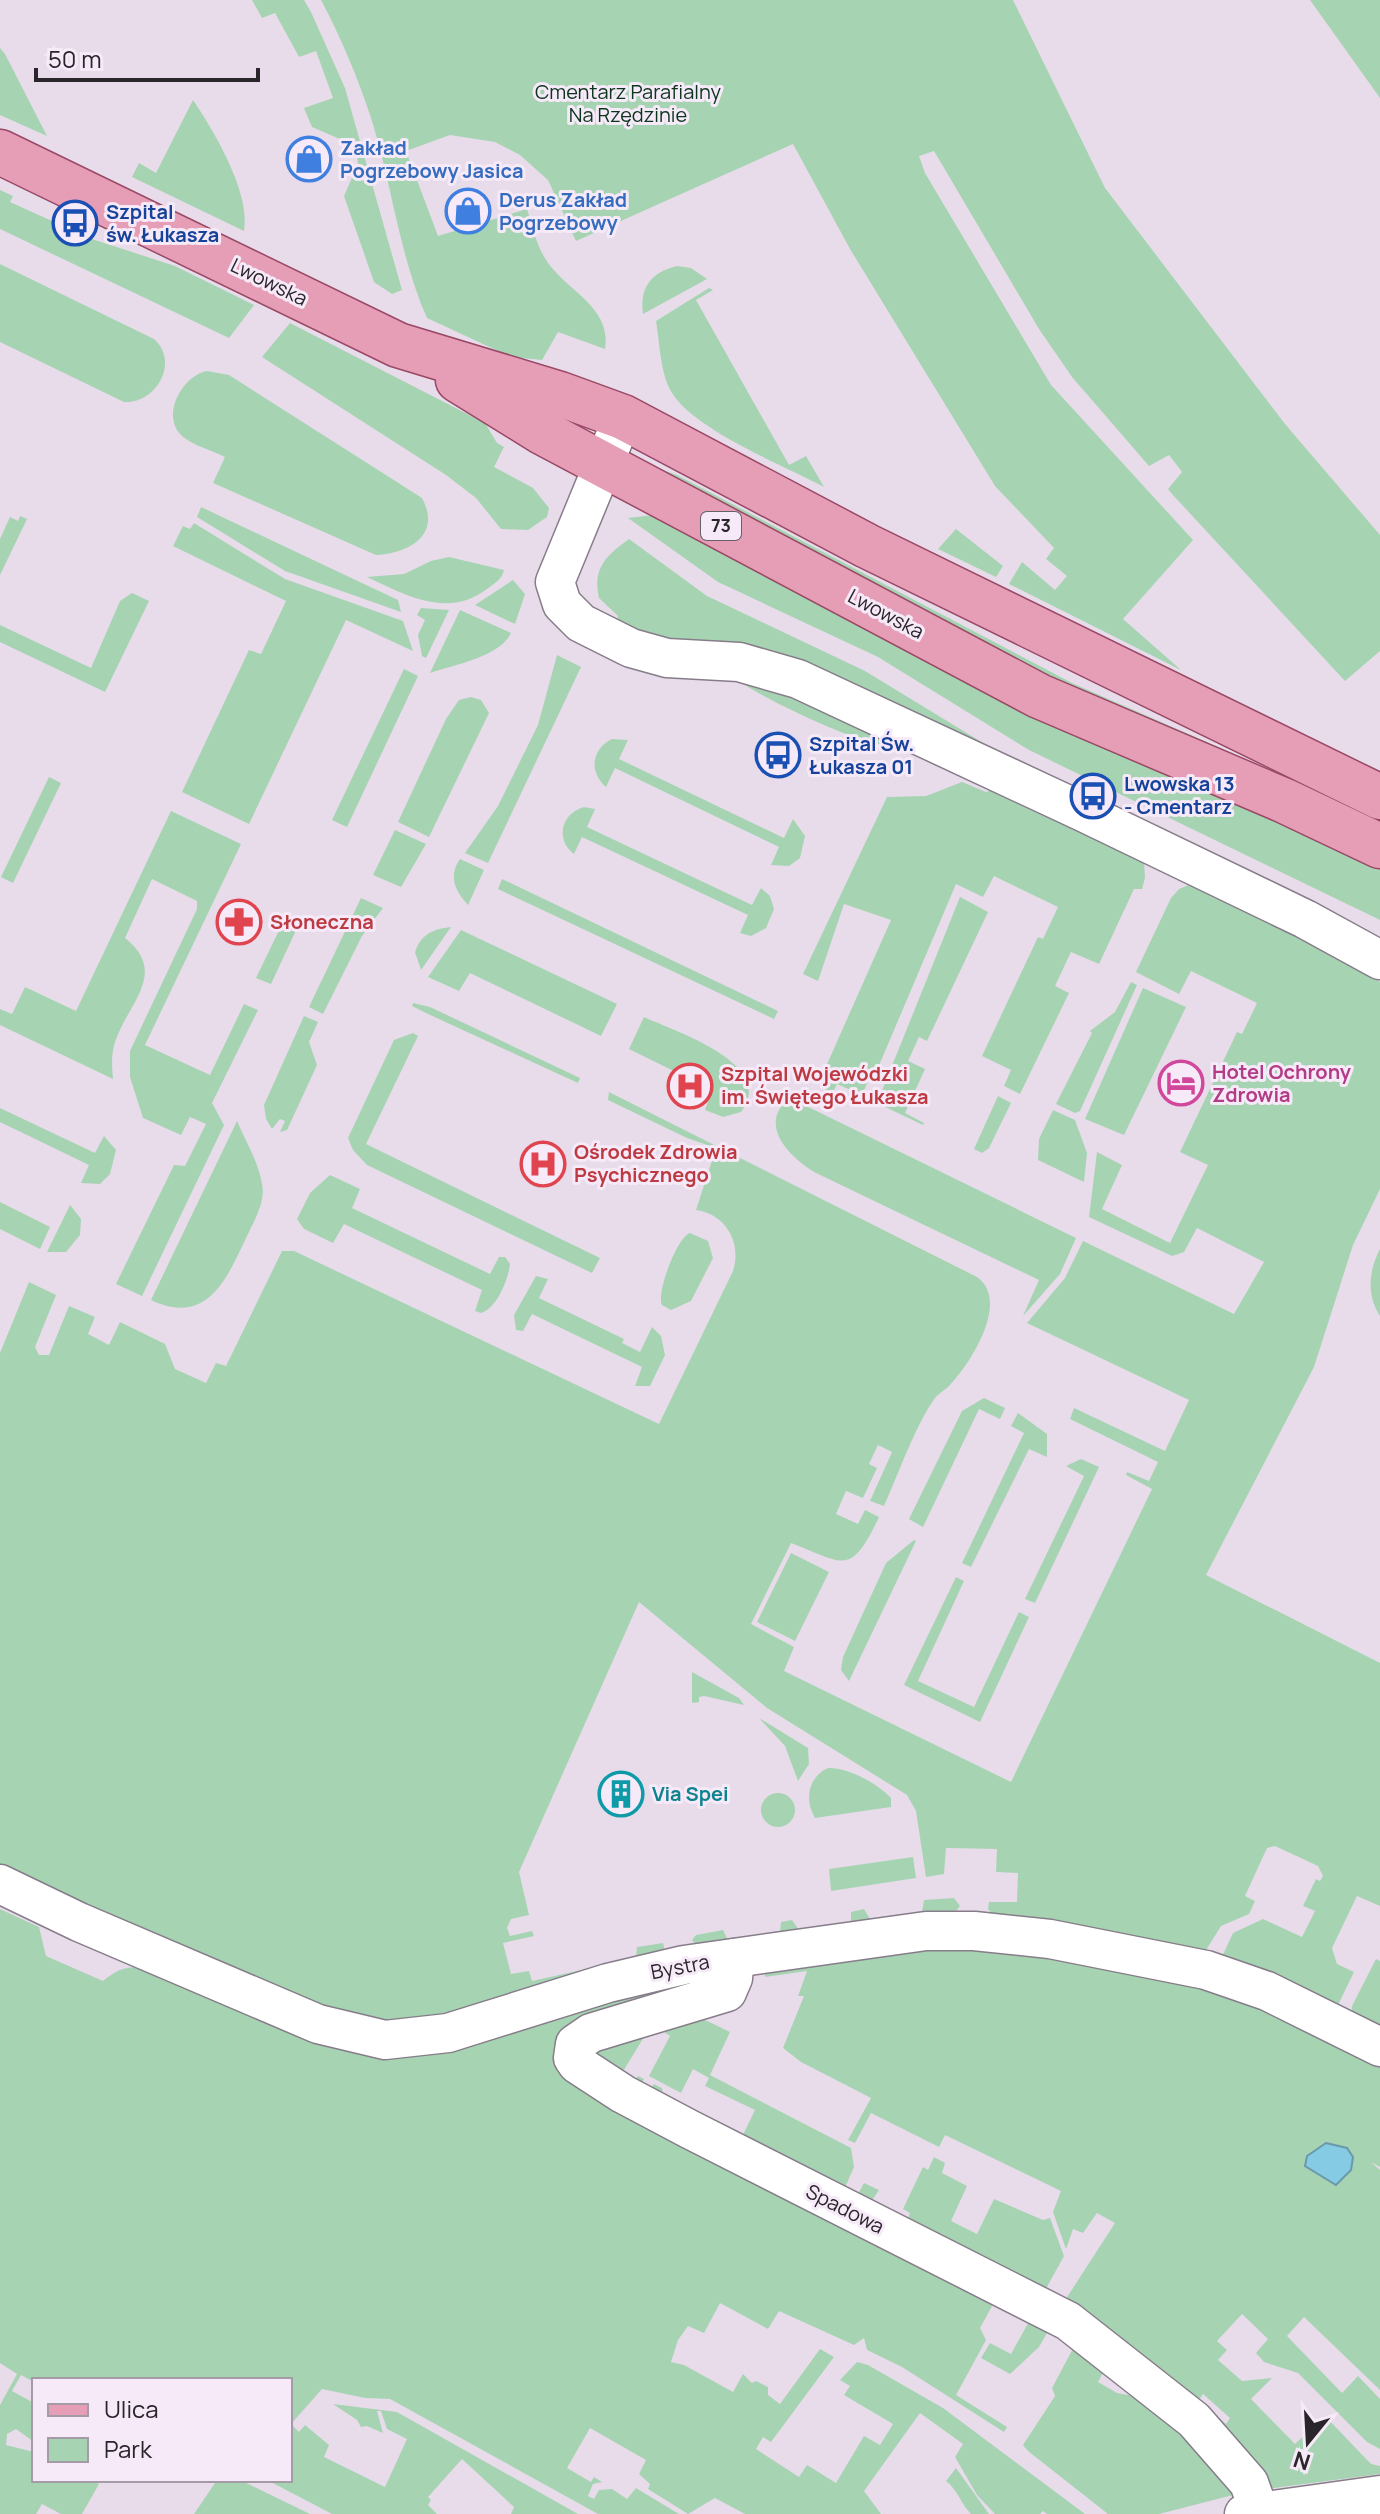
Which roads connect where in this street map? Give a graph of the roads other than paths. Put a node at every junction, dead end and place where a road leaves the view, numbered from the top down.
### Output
1 (0, 152) edge
2 (408, 349) junction
3 (623, 417) junction
4 (601, 463) junction
5 (1380, 797) edge
6 (1380, 846) edge
7 (1380, 960) edge
8 (0, 1884) edge
9 (735, 1958) junction
10 (1380, 2047) edge
11 (1380, 2495) edge
12 (1252, 2513) edge

1 - 2 main road, Lwowska / 73
2 - 3 main road, Lwowska / 73
2 - 4 main road, Lwowska / 73
3 - 4 street
3 - 5 main road, Lwowska / 73
4 - 6 main road, Lwowska / 73
4 - 7 street
8 - 9 street, Bystra
9 - 10 street, Bystra
9 - 12 street, Spadowa
11 - 12 street

